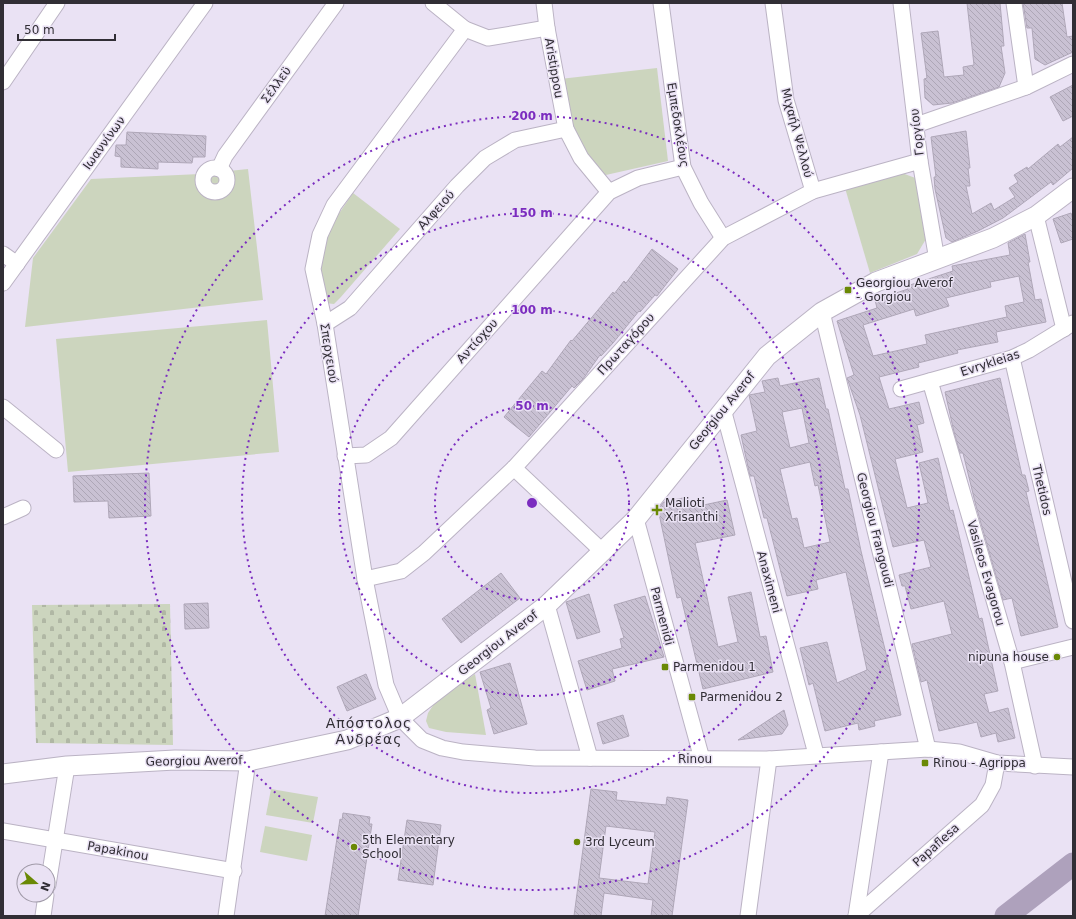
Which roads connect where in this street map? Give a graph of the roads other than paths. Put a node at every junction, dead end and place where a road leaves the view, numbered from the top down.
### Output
1 (57, 3) edge
2 (205, 3) edge
3 (336, 3) edge
4 (433, 3) edge
5 (544, 3) edge
6 (660, 3) edge
7 (774, 3) edge
8 (901, 3) edge
9 (1014, 3) edge
10 (546, 28) junction
11 (465, 29) junction
12 (1073, 64) edge
13 (3, 82) edge
14 (1026, 87) junction
15 (916, 125) junction
16 (566, 129) junction
17 (920, 161) junction
18 (683, 167) junction
19 (219, 169) dead end
20 (1073, 188) edge
21 (814, 191) junction
22 (609, 192) junction
23 (1036, 216) junction
24 (723, 238) junction
25 (3, 254) edge
26 (937, 260) junction
27 (17, 264) junction
28 (3, 283) edge
29 (822, 312) junction
30 (325, 324) junction
31 (1068, 326) edge
32 (1012, 358) junction
33 (930, 381) junction
34 (901, 388) dead end
35 (3, 407) edge
36 (723, 410) junction
37 (56, 450) dead end
38 (344, 456) junction
39 (514, 468) junction
40 (23, 508) dead end
41 (3, 517) edge
42 (636, 519) junction
43 (602, 552) junction
44 (365, 579) junction
45 (547, 605) junction
46 (1073, 621) edge
47 (1071, 643) edge
48 (1012, 662) junction
49 (400, 718) junction
50 (928, 749) junction
51 (881, 752) junction
52 (816, 754) junction
53 (590, 758) junction
54 (702, 759) junction
55 (770, 759) junction
56 (248, 761) junction
57 (998, 764) junction
58 (67, 766) junction
59 (1035, 766) junction
60 (1073, 767) edge
61 (3, 774) edge
62 (3, 831) edge
63 (55, 840) junction
64 (51, 863) edge
65 (234, 871) junction
66 (45, 903) edge
67 (43, 916) edge
68 (226, 916) edge
69 (748, 916) edge
70 (856, 916) edge

1 - 13 street
2 - 27 street, Ιωαννίνων
3 - 19 street, Σέλλεϋ
4 - 11 street
5 - 10 street, Aristippou
6 - 18 street, Εμπεδοκλέους
7 - 21 street, Μιχαήλ Ψελλού
8 - 15 street, Γοργίου
9 - 14 street
10 - 11 street
10 - 16 street, Aristippou
11 - 30 street, Σπερχειού
12 - 14 street
14 - 15 street
15 - 17 street, Γοργίου
16 - 22 street, Aristippou
16 - 30 street, Αλφειού
17 - 21 street, Πρωταγόρου
17 - 26 street, Γοργίου
18 - 22 street, Αντίοχου
18 - 24 street, Εμπεδοκλέους
20 - 23 street, Georgiou Averof
21 - 24 street, Πρωταγόρου
22 - 38 street, Αντίοχου
23 - 26 street, Georgiou Averof
23 - 31 street
24 - 39 street, Πρωταγόρου
25 - 27 street
26 - 29 street, Georgiou Averof
27 - 28 street, Ιωαννίνων
29 - 36 street, Georgiou Averof
29 - 50 street, Georgiou Frangoudi
30 - 38 street, Σπερχειού
31 - 32 street, Evrykleias
32 - 33 street, Evrykleias
32 - 46 street, Thetidos
33 - 34 street, Evrykleias
33 - 48 street, Vasileos Evagorou
35 - 37 street
36 - 42 street, Georgiou Averof
36 - 52 street, Anaximeni
38 - 44 street, Σπερχειού
39 - 43 street
39 - 44 street, Πρωταγόρου
40 - 41 street
42 - 43 street, Georgiou Averof
42 - 54 street, Parmenidi
43 - 45 street, Georgiou Averof
44 - 49 street, Σπερχειού
45 - 49 street, Georgiou Averof
45 - 53 street
47 - 48 street
48 - 59 street, Vasileos Evagorou
49 - 53 street, Rinou
49 - 56 street, Georgiou Averof
50 - 51 street, Rinou
50 - 57 street, Rinou
51 - 52 street, Rinou
51 - 70 street
52 - 55 street, Rinou
53 - 54 street, Rinou
54 - 55 street, Rinou
55 - 69 street
56 - 58 street, Georgiou Averof
56 - 65 street
57 - 59 street, Rinou
57 - 70 street, Papaflesa
58 - 61 street, Georgiou Averof
58 - 63 street
59 - 60 street, Rinou
62 - 63 street, Papakinou
63 - 64 street
63 - 65 street, Papakinou
65 - 68 street
66 - 67 street

